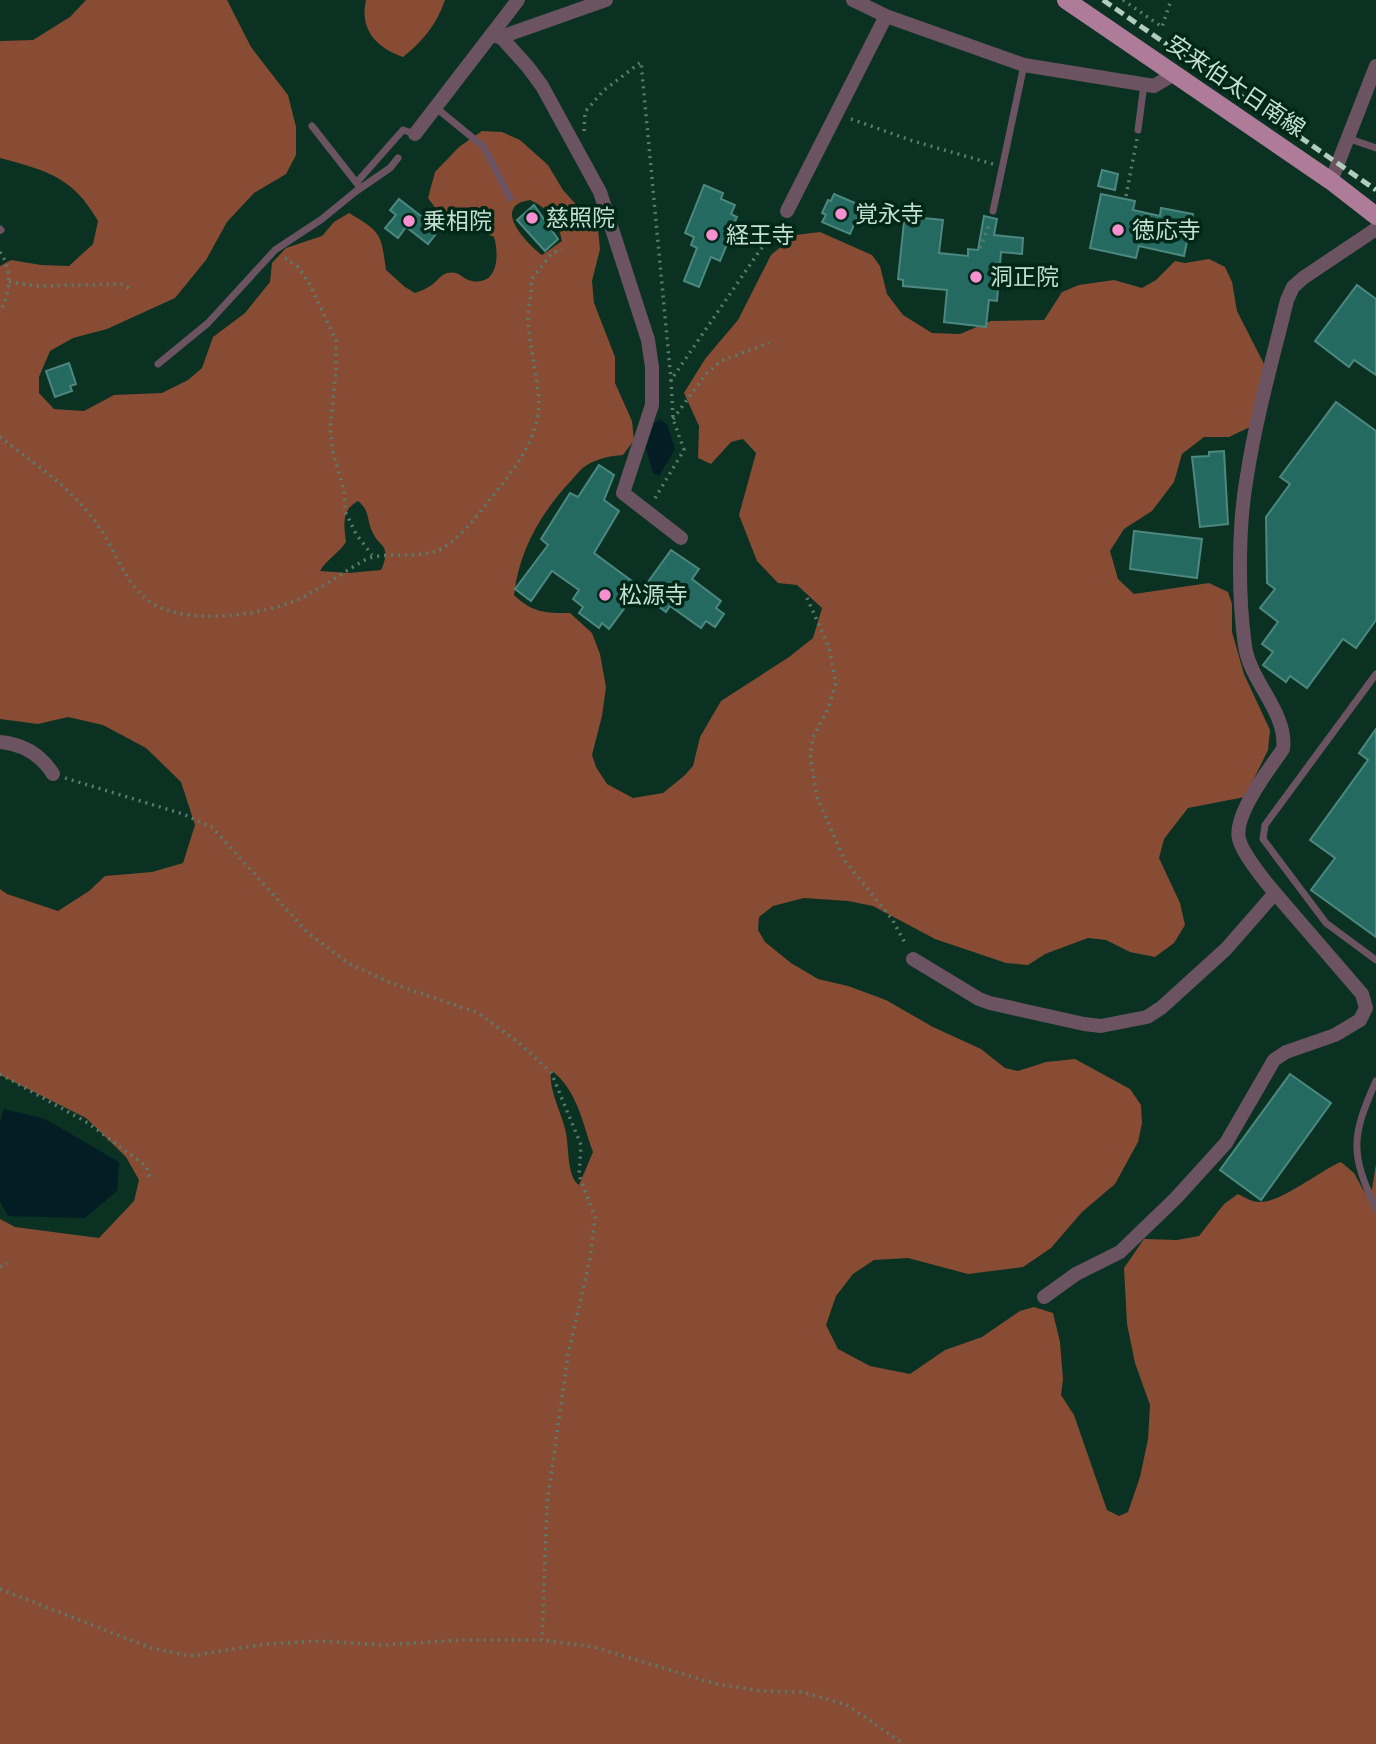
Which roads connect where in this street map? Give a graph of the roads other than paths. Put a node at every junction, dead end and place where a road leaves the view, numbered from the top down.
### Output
1 (518, 0) edge
2 (606, 0) edge
3 (853, 0) edge
4 (1066, 0) edge
5 (886, 16) junction
6 (496, 36) junction
7 (1024, 65) junction
8 (1376, 66) edge
9 (1174, 74) junction
10 (1144, 85) junction
11 (435, 107) junction
12 (312, 126) dead end
13 (1138, 130) road end
14 (415, 134) joint
15 (1347, 138) junction
16 (1376, 148) edge
17 (398, 158) dead end
18 (1331, 181) junction
19 (359, 185) junction
20 (510, 198) dead end
21 (787, 211) road end
22 (993, 211) road end
23 (1376, 216) edge
24 (1376, 229) edge
25 (158, 364) dead end
26 (681, 538) dead end
27 (1376, 674) edge
28 (0, 742) edge
29 (53, 774) road end
30 (1275, 893) junction
31 (913, 960) road end
32 (1376, 960) edge
33 (1376, 1081) edge
34 (1376, 1209) edge
35 (1044, 1297) dead end

1 - 6 street
2 - 6 street
3 - 5 street
4 - 9 main road, 安来伯太日南線
5 - 7 street
5 - 21 street
6 - 11 street
6 - 26 street
7 - 10 street
7 - 22 lane
8 - 15 street
9 - 10 street
9 - 18 main road, 安来伯太日南線
10 - 13 lane
11 - 14 street
11 - 20 lane
12 - 19 lane
14 - 19 lane
15 - 16 lane
15 - 18 street
17 - 19 lane
18 - 23 main road, 安来伯太日南線
19 - 25 lane
24 - 30 street
27 - 32 lane
28 - 29 street
30 - 31 street
30 - 35 street
33 - 34 lane

